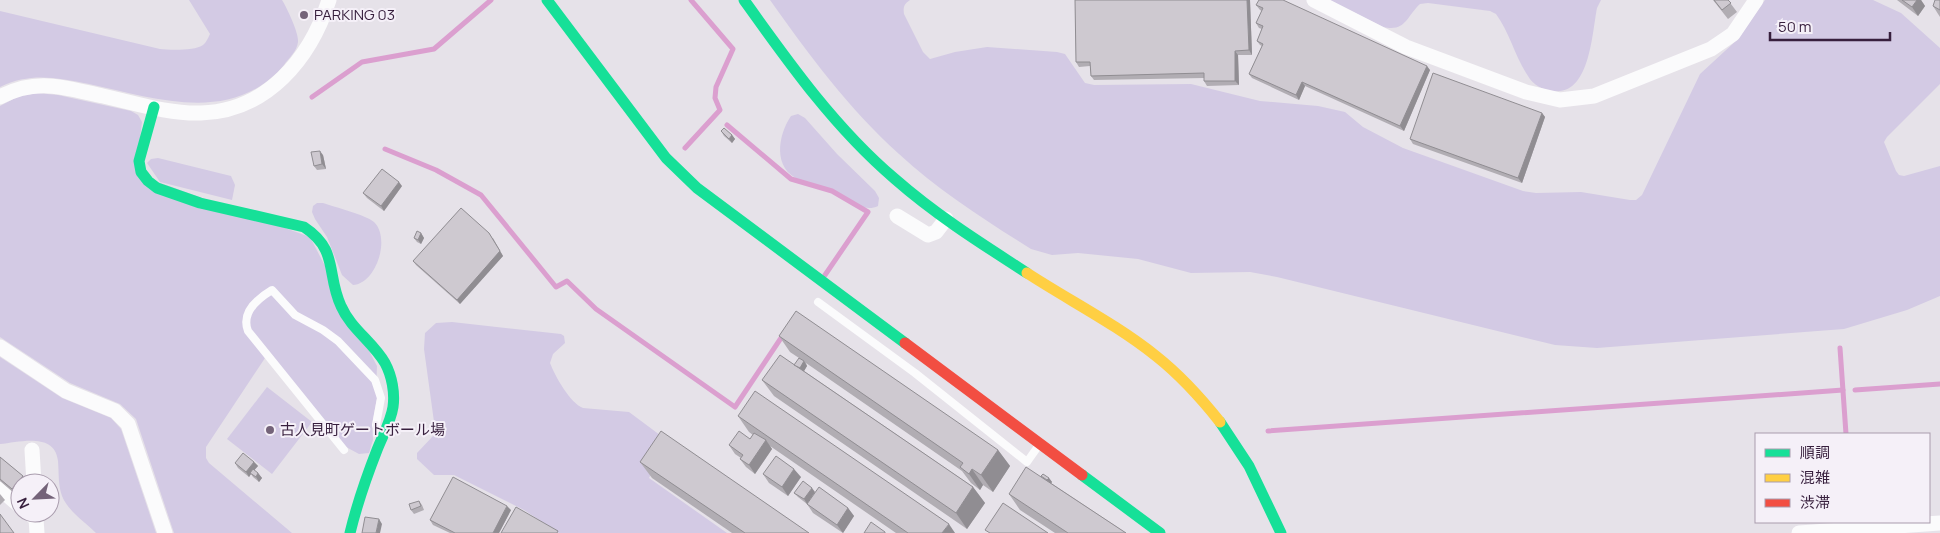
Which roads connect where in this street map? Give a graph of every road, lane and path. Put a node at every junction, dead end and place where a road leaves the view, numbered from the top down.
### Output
1 (329, 0) edge
2 (546, 0) edge
3 (744, 0) edge
4 (1314, 0) edge
5 (1756, 0) edge
6 (0, 97) edge
7 (154, 107) junction
8 (897, 216) dead end
9 (946, 219) junction
10 (818, 302) dead end
11 (0, 347) edge
12 (384, 434) junction
13 (1038, 446) junction
14 (32, 450) dead end
15 (344, 450) dead end
16 (33, 473) edge
17 (0, 490) edge
18 (10, 498) edge
19 (1940, 523) edge
20 (165, 533) edge
21 (350, 533) edge
22 (1160, 533) edge
23 (1281, 533) edge
24 (1799, 533) edge

1 - 7 street
2 - 13 street
3 - 9 street
4 - 5 street
6 - 7 street
7 - 12 street
8 - 9 street
9 - 23 street
10 - 13 lane
11 - 20 street
12 - 15 lane
12 - 21 street
13 - 22 street
14 - 16 street
17 - 18 street
19 - 24 street

